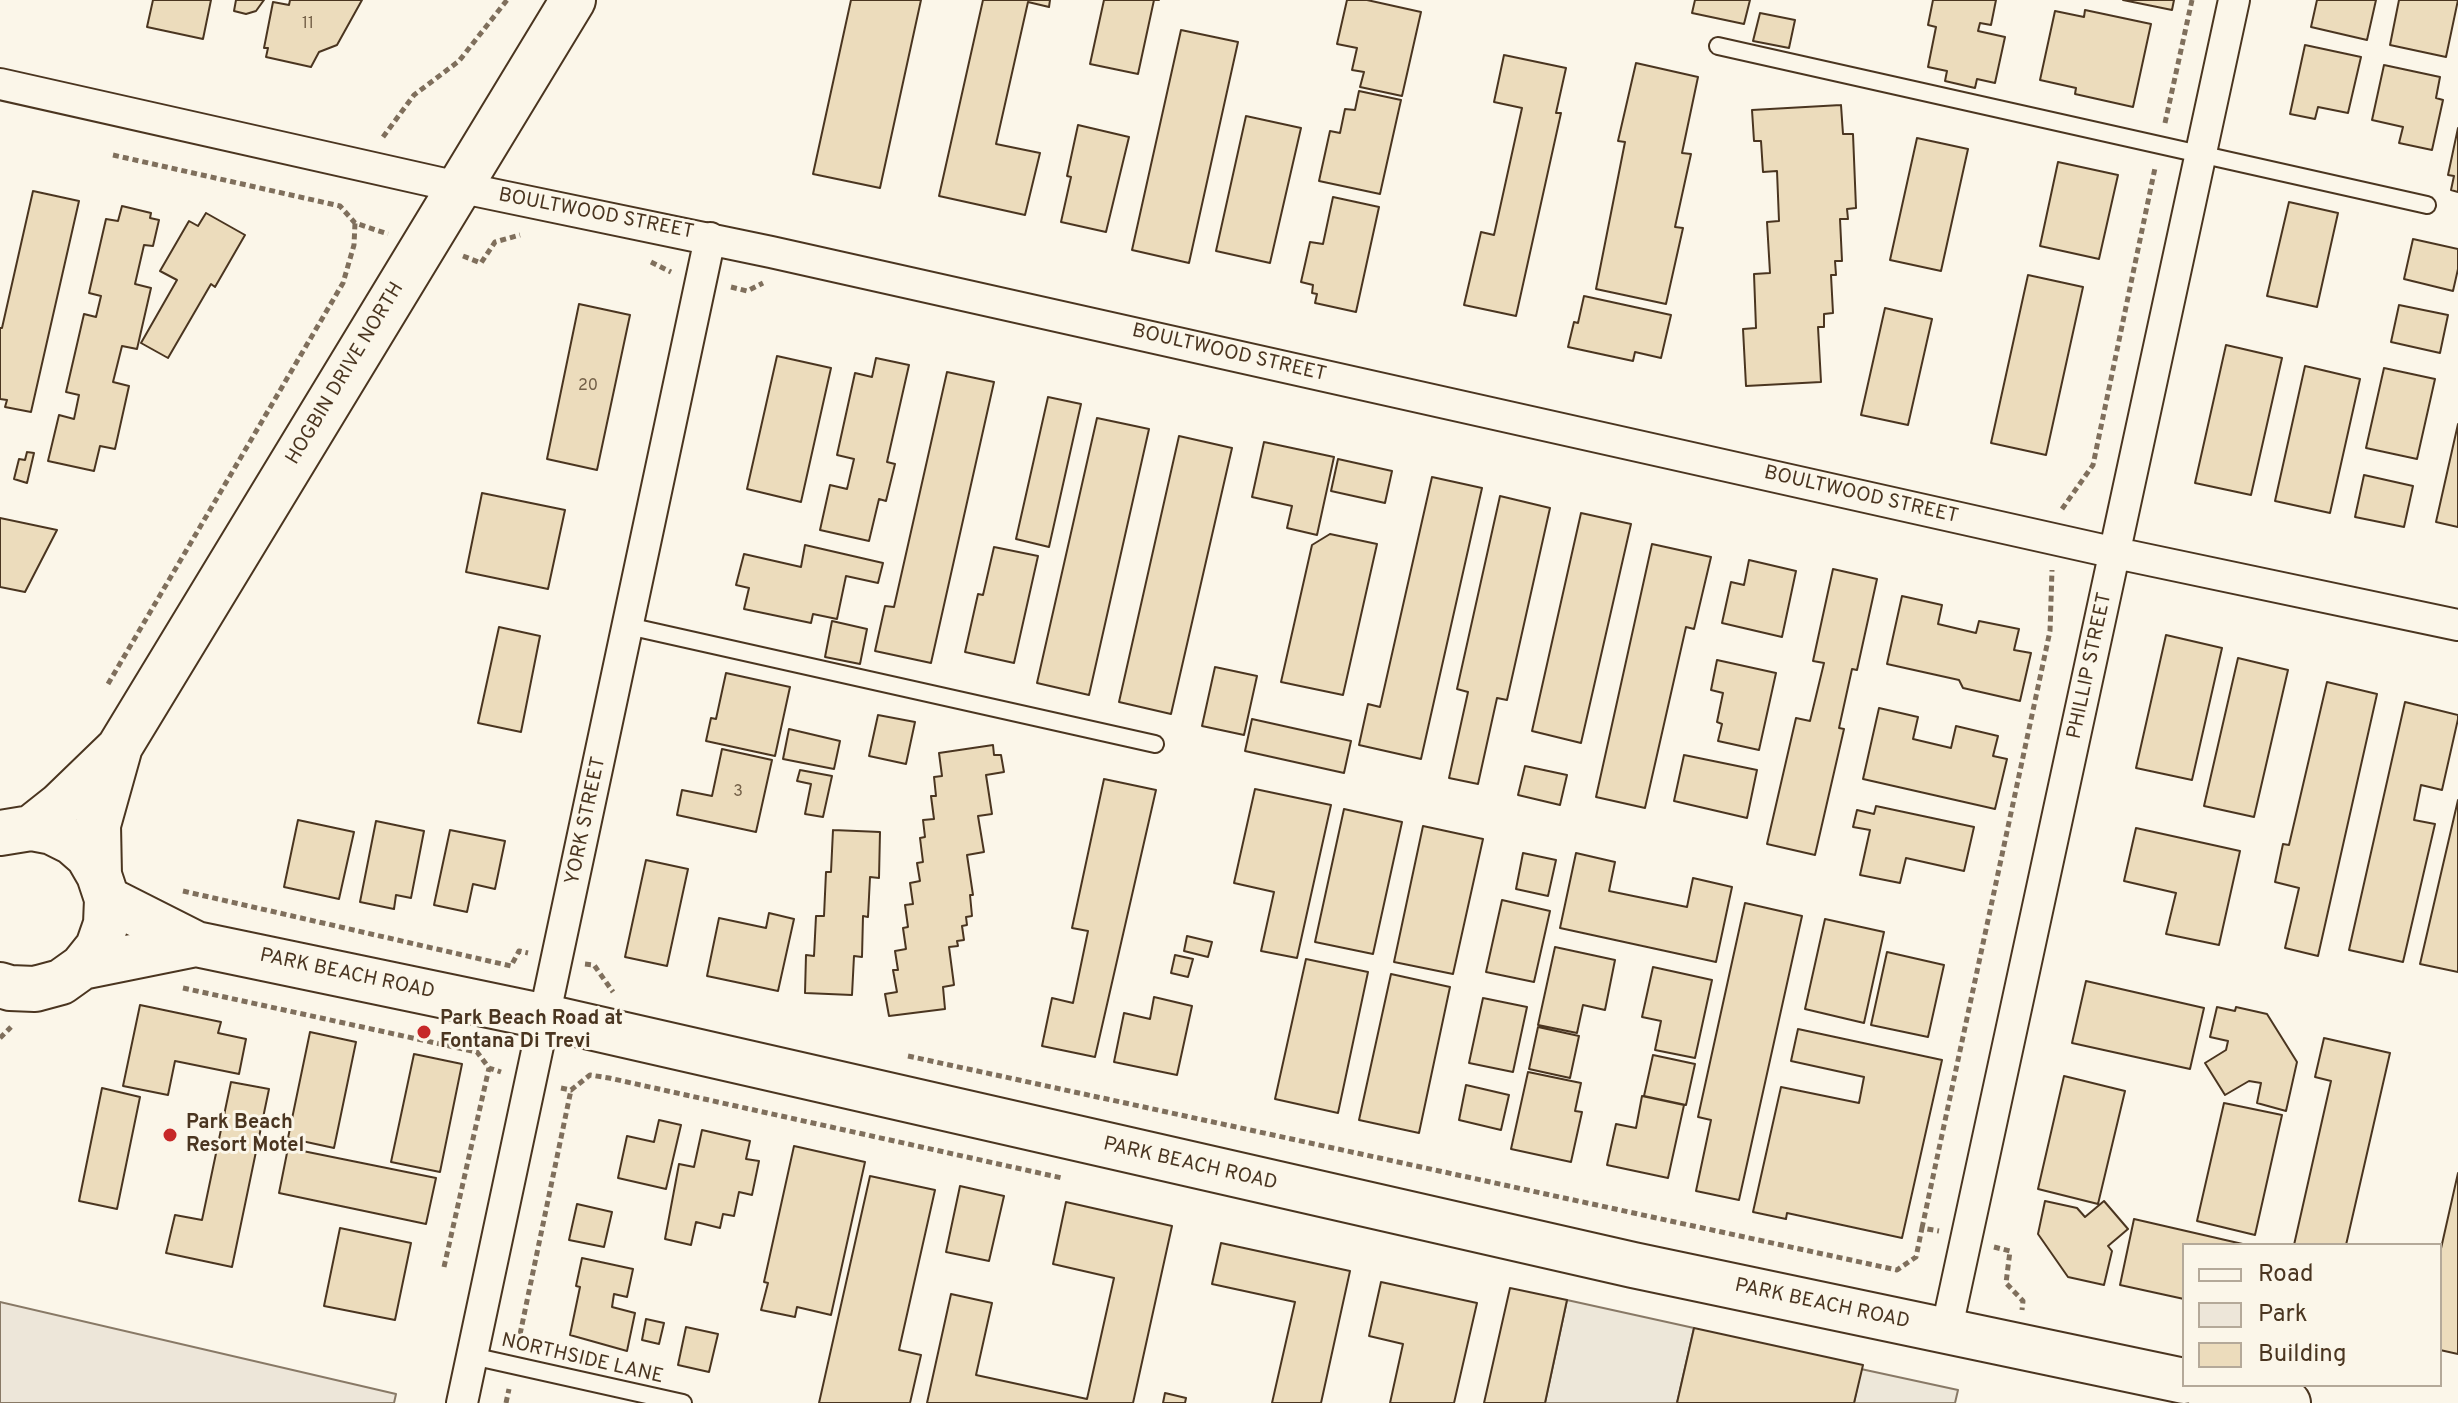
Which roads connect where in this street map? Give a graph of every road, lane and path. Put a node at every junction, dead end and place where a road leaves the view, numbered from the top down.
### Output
1 (507, 0) edge
2 (573, 0) edge
3 (2192, 0) edge
4 (2234, 0) edge
5 (1718, 46) dead end
6 (0, 84) edge
7 (2162, 134) dead end
8 (378, 143) dead end
9 (2200, 154) junction
10 (113, 155) dead end
11 (2158, 155) dead end
12 (458, 187) junction
13 (2427, 205) dead end
14 (355, 223) junction
15 (376, 230) dead end
16 (532, 238) dead end
17 (710, 238) junction
18 (464, 257) dead end
19 (647, 260) dead end
20 (675, 274) dead end
21 (766, 275) dead end
22 (733, 288) dead end
23 (2062, 507) dead end
24 (2116, 553) junction
25 (2052, 555) dead end
26 (2458, 625) edge
27 (628, 626) junction
28 (107, 687) dead end
29 (1155, 744) dead end
30 (119, 748) junction
31 (15, 830) edge
32 (103, 887) junction
33 (176, 889) dead end
34 (196, 944) junction
35 (527, 953) dead end
36 (580, 963) dead end
37 (82, 967) junction
38 (168, 985) dead end
39 (12, 994) edge
40 (628, 996) dead end
41 (546, 1017) junction
42 (893, 1053) dead end
43 (489, 1068) junction
44 (500, 1071) dead end
45 (551, 1085) dead end
46 (571, 1090) junction
47 (967, 1158) dead end
48 (1922, 1228) junction
49 (1934, 1230) dead end
50 (1992, 1246) dead end
51 (444, 1267) dead end
52 (2019, 1323) dead end
53 (1946, 1332) junction
54 (472, 1356) junction
55 (515, 1357) dead end
56 (2182, 1381) edge
57 (509, 1386) dead end
58 (2212, 1387) edge
59 (462, 1403) edge
60 (506, 1403) edge
61 (683, 1403) edge
62 (2288, 1403) edge

1 - 8 path
2 - 12 street, HOGBIN DRIVE NORTH
3 - 7 path
4 - 9 street, PHILLIP STREET
5 - 9 lane
6 - 12 street, BOULTWOOD STREET
9 - 13 lane
9 - 24 street, PHILLIP STREET
10 - 14 path
11 - 23 path
12 - 17 street, BOULTWOOD STREET
12 - 30 street, HOGBIN DRIVE NORTH
14 - 15 path
14 - 28 path
16 - 18 path
17 - 24 street, BOULTWOOD STREET
17 - 27 street, YORK STREET
19 - 20 path
21 - 22 path
24 - 26 street, BOULTWOOD STREET
24 - 53 street, PHILLIP STREET
25 - 48 path
27 - 29 lane
27 - 41 street, YORK STREET
30 - 31 street, HOGBIN DRIVE NORTH
30 - 32 street, HOGBIN DRIVE NORTH
31 - 32 street
32 - 34 street, PARK BEACH ROAD
32 - 37 street, HOGBIN DRIVE NORTH
33 - 35 path
34 - 37 street, PARK BEACH ROAD
34 - 41 street, PARK BEACH ROAD
36 - 40 path
37 - 39 street
38 - 43 path
41 - 53 street, PARK BEACH ROAD
41 - 54 street, YORK STREET
42 - 48 path
43 - 44 path
43 - 51 path
45 - 46 path
46 - 47 path
46 - 55 path
48 - 49 path
50 - 52 path
53 - 56 street, PARK BEACH ROAD
54 - 59 street, YORK STREET
54 - 61 lane, NORTHSIDE LANE
57 - 60 path
58 - 62 street

